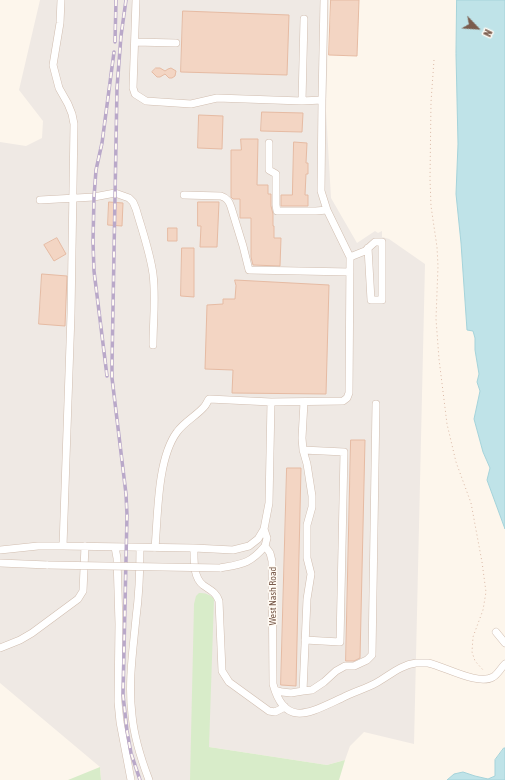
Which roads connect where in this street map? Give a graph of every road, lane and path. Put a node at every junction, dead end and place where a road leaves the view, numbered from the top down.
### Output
1 (61, 0) edge
2 (136, 0) edge
3 (324, 0) edge
4 (304, 18) dead end
5 (135, 42) junction
6 (176, 43) dead end
7 (434, 60) dead end
8 (322, 100) junction
9 (302, 101) junction
10 (269, 143) dead end
11 (184, 195) dead end
12 (72, 199) junction
13 (40, 200) dead end
14 (327, 210) junction
15 (368, 248) junction
16 (350, 257) junction
17 (350, 272) junction
18 (153, 346) dead end
19 (271, 402) junction
20 (304, 402) junction
21 (376, 404) dead end
22 (303, 450) junction
23 (264, 529) junction
24 (62, 546) junction
25 (85, 546) junction
26 (265, 546) junction
27 (115, 547) junction
28 (140, 548) junction
29 (155, 548) junction
30 (194, 548) junction
31 (0, 550) edge
32 (0, 563) edge
33 (496, 632) dead end
34 (305, 640) junction
35 (505, 643) edge
36 (0, 648) edge
37 (505, 664) edge
38 (491, 678) junction
39 (275, 690) junction
40 (303, 691) junction
41 (285, 708) junction
42 (131, 780) edge
43 (149, 780) edge

1 - 12 street
2 - 5 street
3 - 8 street
4 - 9 street
5 - 6 street
5 - 9 street
7 - 38 path
8 - 9 street
8 - 14 street
10 - 14 street
11 - 17 street
12 - 13 street
12 - 18 street
12 - 24 street
14 - 16 street
15 - 15 street
15 - 16 street
16 - 17 street
17 - 20 street
19 - 20 street
19 - 23 street
19 - 29 street
20 - 22 street
21 - 40 street
22 - 34 street
22 - 34 street
23 - 26 street, West Nash Road
23 - 30 street
24 - 25 street
24 - 31 street
25 - 27 street
25 - 36 street
26 - 32 street, bridge
26 - 39 street, West Nash Road
27 - 28 street
27 - 42 street
28 - 29 street
28 - 43 street
29 - 30 street
30 - 41 street
33 - 35 street
34 - 40 street
37 - 38 street
38 - 41 street
39 - 40 street
39 - 41 street, West Nash Road

